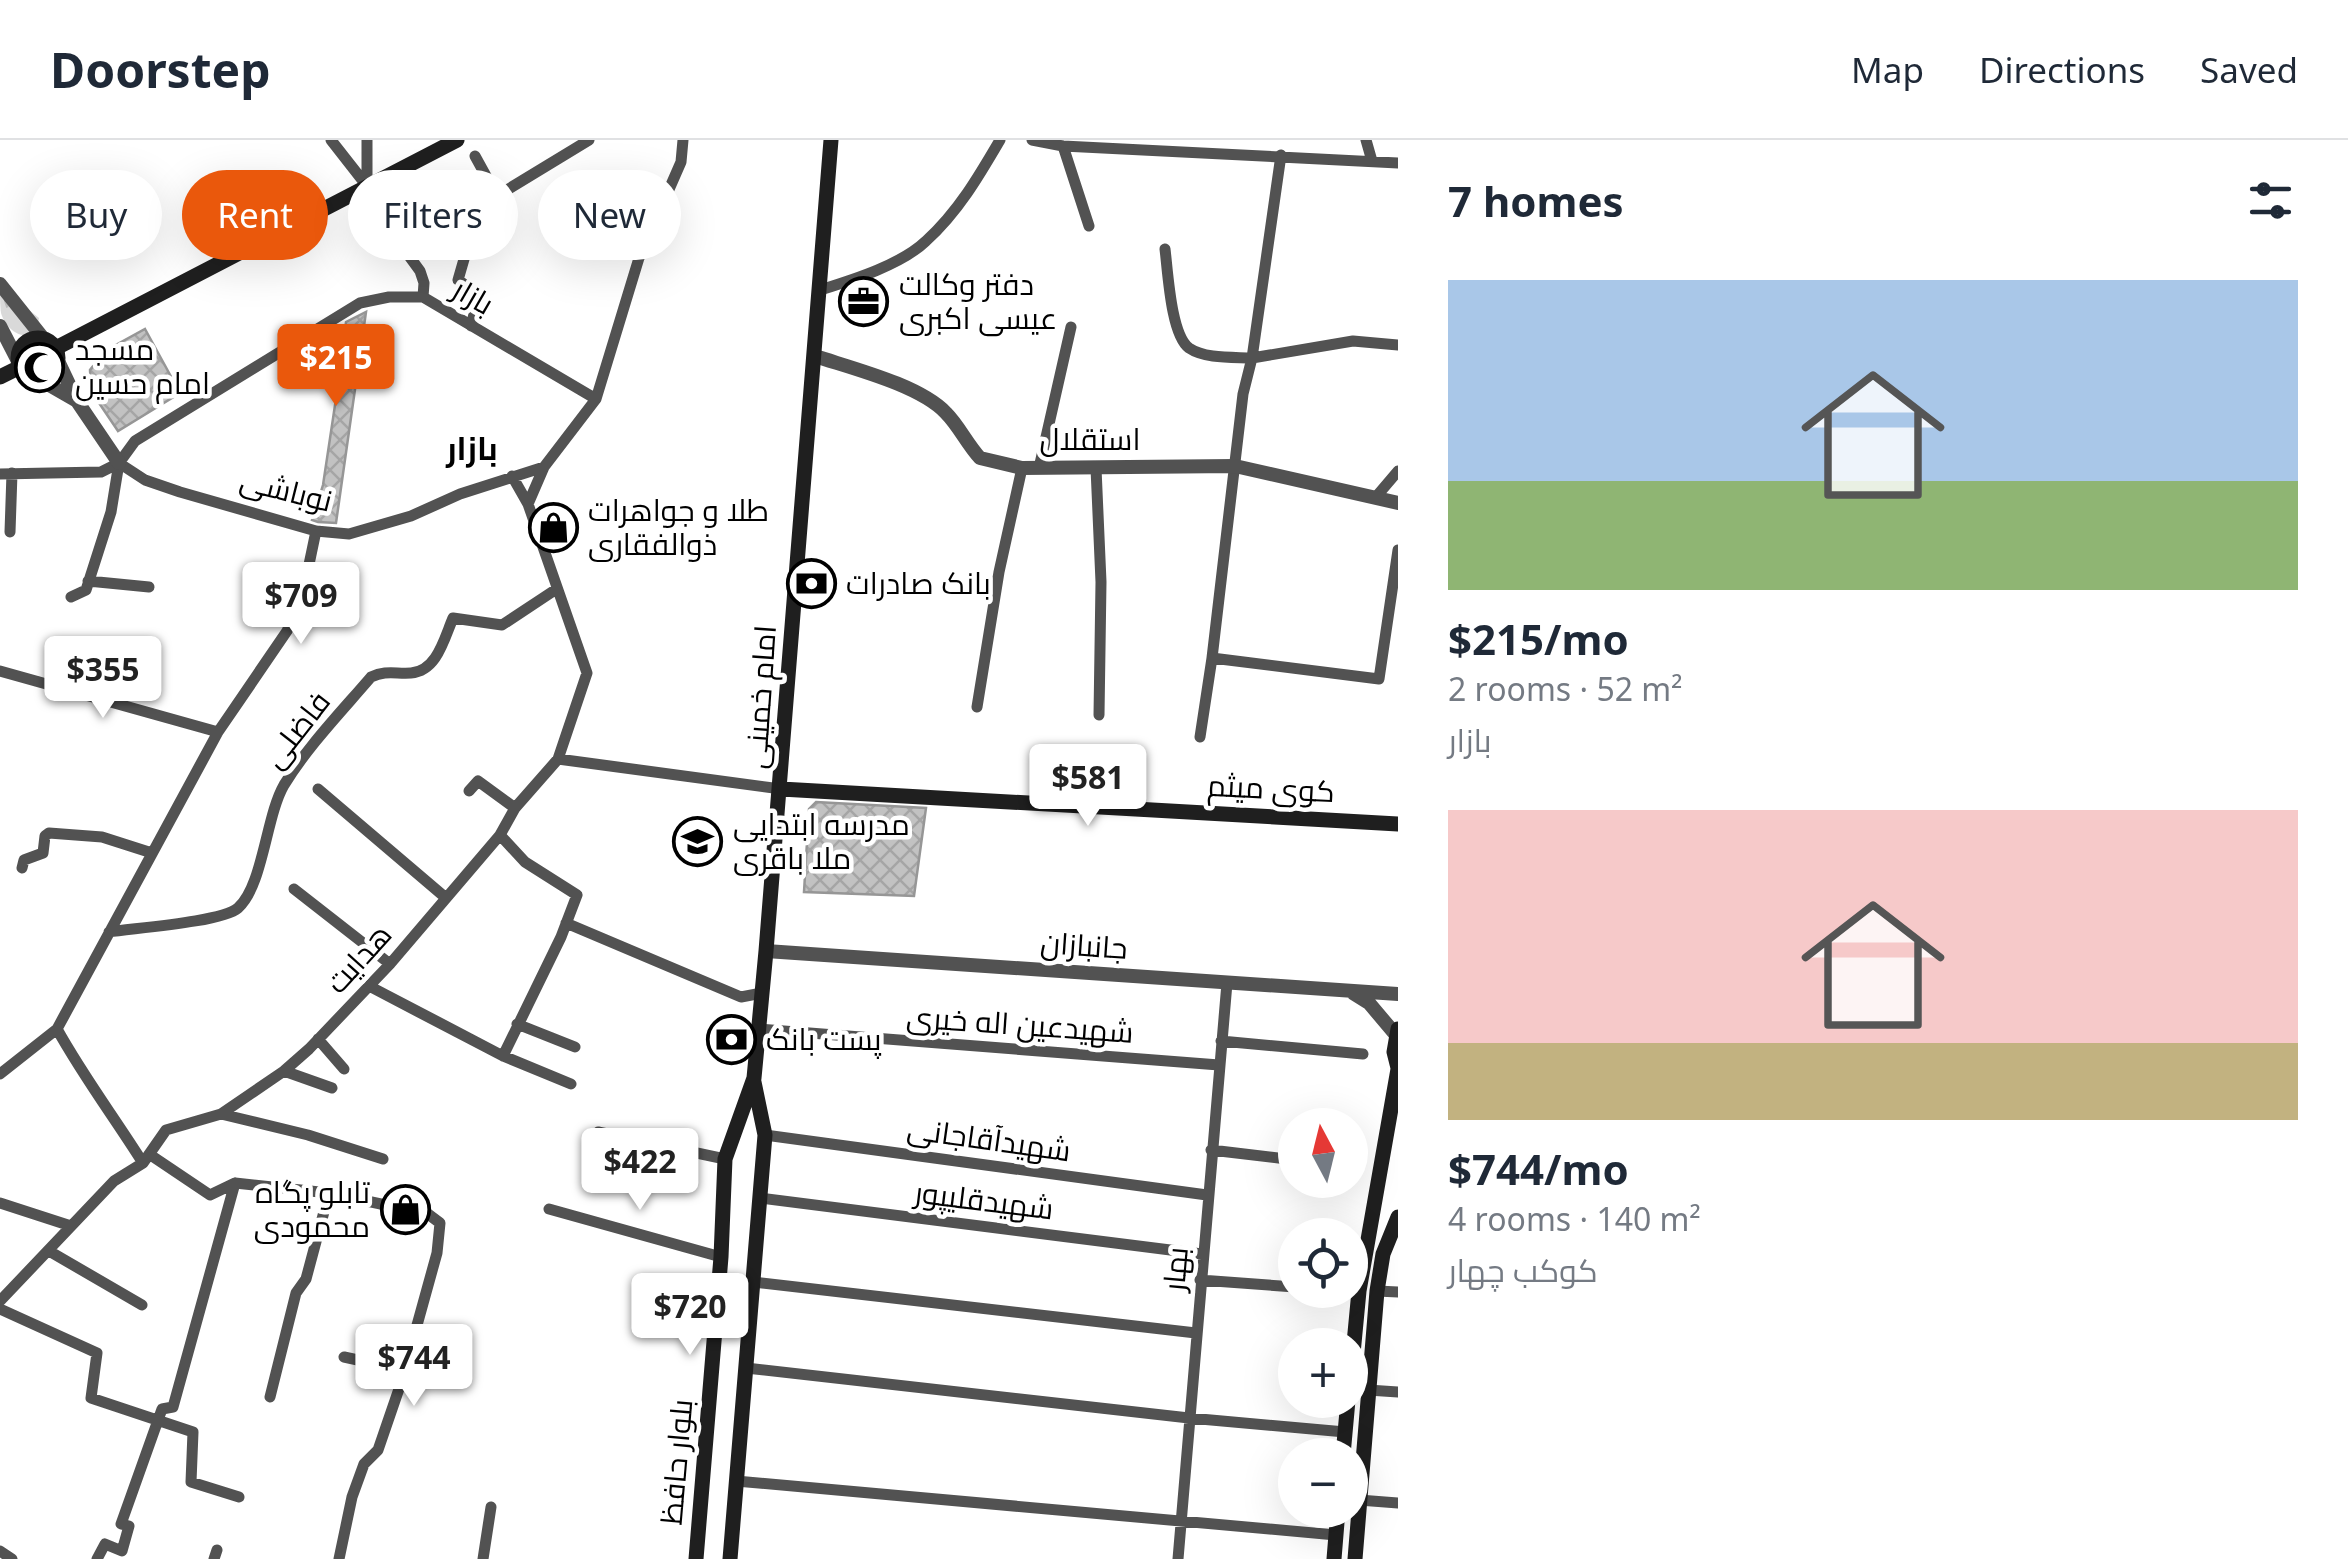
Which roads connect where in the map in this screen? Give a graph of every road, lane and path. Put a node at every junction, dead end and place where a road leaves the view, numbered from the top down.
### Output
1 (331, 140) edge
2 (366, 140) edge
3 (457, 140) edge
4 (589, 140) edge
5 (683, 140) edge
6 (831, 140) edge
7 (1000, 140) edge
8 (1032, 140) edge
9 (1366, 140) edge
10 (1063, 146) junction
11 (1281, 155) junction
12 (475, 156) dead end
13 (1372, 162) junction
14 (1398, 163) edge
15 (354, 170) edge
16 (367, 170) edge
17 (398, 170) edge
18 (483, 170) edge
19 (518, 183) edge
20 (348, 196) edge
21 (1089, 226) dead end
22 (1165, 250) dead end
23 (411, 260) edge
24 (463, 260) edge
25 (0, 284) edge
26 (820, 290) junction
27 (423, 296) junction
28 (0, 326) edge
29 (471, 326) junction
30 (1072, 327) dead end
31 (1398, 345) edge
32 (53, 349) junction
33 (814, 356) junction
34 (1252, 358) junction
35 (19, 363) junction
36 (0, 377) edge
37 (37, 378) junction
38 (596, 399) junction
39 (77, 402) junction
40 (119, 462) junction
41 (1235, 466) junction
42 (544, 468) junction
43 (1022, 468) junction
44 (1040, 468) junction
45 (1096, 468) junction
46 (1398, 471) edge
47 (6, 473) edge
48 (512, 476) junction
49 (1375, 498) junction
50 (1398, 502) edge
51 (528, 504) junction
52 (316, 530) junction
53 (10, 532) dead end
54 (1398, 550) edge
55 (88, 581) junction
56 (148, 587) dead end
57 (556, 590) junction
58 (71, 597) dead end
59 (1212, 658) junction
60 (0, 671) edge
61 (976, 707) dead end
62 (1100, 715) dead end
63 (218, 732) junction
64 (1200, 738) dead end
65 (558, 759) junction
66 (318, 789) dead end
67 (781, 789) junction
68 (469, 791) dead end
69 (515, 808) junction
70 (1398, 824) edge
71 (500, 835) junction
72 (152, 853) junction
73 (22, 868) dead end
74 (294, 889) dead end
75 (446, 898) junction
76 (566, 923) junction
77 (110, 932) junction
78 (766, 951) junction
79 (390, 964) junction
80 (1226, 984) junction
81 (369, 986) junction
82 (1352, 992) junction
83 (762, 993) junction
84 (1398, 994) edge
85 (517, 1024) junction
86 (57, 1029) junction
87 (758, 1029) junction
88 (1397, 1032) edge
89 (318, 1039) junction
90 (1221, 1041) junction
91 (575, 1047) dead end
92 (1364, 1054) dead end
93 (503, 1056) junction
94 (1218, 1065) junction
95 (1398, 1068) edge
96 (344, 1070) dead end
97 (284, 1071) junction
98 (0, 1074) edge
99 (754, 1078) junction
100 (571, 1084) dead end
101 (332, 1088) dead end
102 (220, 1114) junction
103 (598, 1132) dead end
104 (765, 1135) junction
105 (638, 1142) junction
106 (1211, 1150) junction
107 (146, 1158) junction
108 (1278, 1158) edge
109 (383, 1159) dead end
110 (725, 1159) junction
111 (631, 1170) dead end
112 (235, 1182) junction
113 (329, 1194) junction
114 (1207, 1195) junction
115 (760, 1198) junction
116 (0, 1203) edge
117 (549, 1210) dead end
118 (1398, 1217) edge
119 (70, 1226) junction
120 (1368, 1235) edge
121 (48, 1251) junction
122 (1202, 1254) junction
123 (721, 1257) junction
124 (1200, 1280) junction
125 (752, 1282) junction
126 (1278, 1286) edge
127 (1377, 1291) junction
128 (1398, 1292) edge
129 (0, 1301) edge
130 (142, 1305) dead end
131 (0, 1309) edge
132 (1196, 1334) junction
133 (344, 1357) dead end
134 (746, 1368) junction
135 (404, 1370) junction
136 (1368, 1390) joint
137 (1398, 1392) edge
138 (270, 1396) dead end
139 (1189, 1418) junction
140 (1346, 1418) edge
141 (156, 1423) junction
142 (1345, 1432) junction
143 (1344, 1438) edge
144 (736, 1480) junction
145 (239, 1497) dead end
146 (1368, 1501) edge
147 (1398, 1504) edge
148 (491, 1507) dead end
149 (1180, 1522) junction
150 (1337, 1528) edge
151 (1357, 1528) edge
152 (1336, 1535) junction
153 (0, 1551) edge
154 (12, 1559) edge
155 (98, 1559) edge
156 (340, 1559) edge
157 (482, 1559) edge
158 (696, 1559) edge
159 (730, 1559) edge
160 (1178, 1559) edge
161 (1334, 1559) edge
162 (1354, 1559) edge

1 - 15 street
2 - 16 street
3 - 17 main road
4 - 19 street
5 - 38 street
6 - 26 main road, امام خمینی
7 - 26 street
8 - 10 street
9 - 13 street
10 - 11 street
10 - 21 street
11 - 13 street
11 - 34 street
12 - 18 street
13 - 14 street
20 - 32 main road
22 - 34 street
23 - 27 street
24 - 29 street
25 - 32 street
26 - 33 main road, امام خمینی
27 - 29 street, بازار
27 - 40 street, بازار
28 - 35 street
29 - 38 street, بازار
30 - 44 street
31 - 34 street
32 - 35 main road
32 - 37 main road
32 - 39 street
33 - 43 street, استقلال
33 - 67 main road, امام خمینی
34 - 41 street
35 - 36 main road
35 - 37 main road
37 - 39 street
38 - 42 street
39 - 40 street, نوباشی
40 - 47 street
40 - 52 street, نوباشی
40 - 55 street
41 - 45 street, استقلال
41 - 49 street, استقلال
41 - 59 street
42 - 48 street, نوباشی
42 - 51 street
43 - 44 street, استقلال
43 - 61 street
44 - 45 street, استقلال
45 - 62 street
46 - 49 street
47 - 53 street
48 - 51 street
48 - 52 street, نوباشی
49 - 50 street, استقلال
51 - 57 street
52 - 63 street
54 - 59 street
55 - 56 street
55 - 58 street
57 - 65 street
57 - 77 street, فاضلی
59 - 64 street
60 - 63 street
63 - 72 street
65 - 67 street
65 - 69 street, هدایت
66 - 75 street
67 - 70 main road, کوی میثم
67 - 78 main road, امام خمینی
68 - 69 street
69 - 71 street, هدایت
71 - 75 street, هدایت
71 - 76 street
72 - 73 street
72 - 77 street
74 - 79 street
75 - 79 street, هدایت
76 - 83 street
76 - 85 street
77 - 86 street
78 - 80 street, جانبازان
78 - 83 main road, امام خمینی
79 - 81 street, هدایت
80 - 82 street, جانبازان
80 - 90 street, بهار
81 - 89 street, هدایت
81 - 93 street
82 - 84 street, جانبازان
82 - 88 street
83 - 87 main road, امام خمینی
85 - 91 street
85 - 93 street
86 - 98 street
86 - 107 street
87 - 94 street, شهیدعین اله خیری
87 - 99 main road, امام خمینی
88 - 95 main road
89 - 96 street
89 - 97 street, هدایت
90 - 92 street
90 - 94 street, بهار
93 - 100 street
94 - 106 street, بهار
95 - 120 main road
97 - 101 street
97 - 102 street, هدایت
99 - 104 main road, بلوار حافظ
99 - 110 main road, بلوار حافظ
102 - 107 street, هدایت
102 - 109 street
103 - 105 street
104 - 114 street, شهیدآقاجانی
104 - 115 main road, بلوار حافظ
105 - 110 street
105 - 111 street
106 - 108 street
106 - 114 street, بهار
107 - 112 street
107 - 119 street, هدایت
110 - 123 main road, بلوار حافظ
112 - 113 street
112 - 141 street
113 - 135 street
113 - 138 street
114 - 122 street, بهار
115 - 122 street, شهیدقلیپور
115 - 125 main road, بلوار حافظ
116 - 119 street
117 - 123 street
118 - 127 main road
119 - 121 street, هدایت
121 - 129 street, هدایت
121 - 130 street
122 - 124 street, بهار
123 - 158 main road, بلوار حافظ
124 - 126 street
124 - 132 street, بهار
125 - 132 street
125 - 134 main road, بلوار حافظ
127 - 128 street
127 - 136 main road
131 - 141 street
132 - 139 street, بهار
133 - 135 street
134 - 139 street
134 - 144 main road, بلوار حافظ
135 - 156 street
136 - 137 street
139 - 142 street
139 - 149 street, بهار
140 - 142 main road
141 - 145 street
141 - 155 street
142 - 143 main road
144 - 149 street
144 - 159 main road, بلوار حافظ
146 - 147 street
148 - 157 street
149 - 152 street
149 - 160 street, بهار
150 - 152 main road
151 - 162 main road
152 - 161 main road
153 - 154 street

